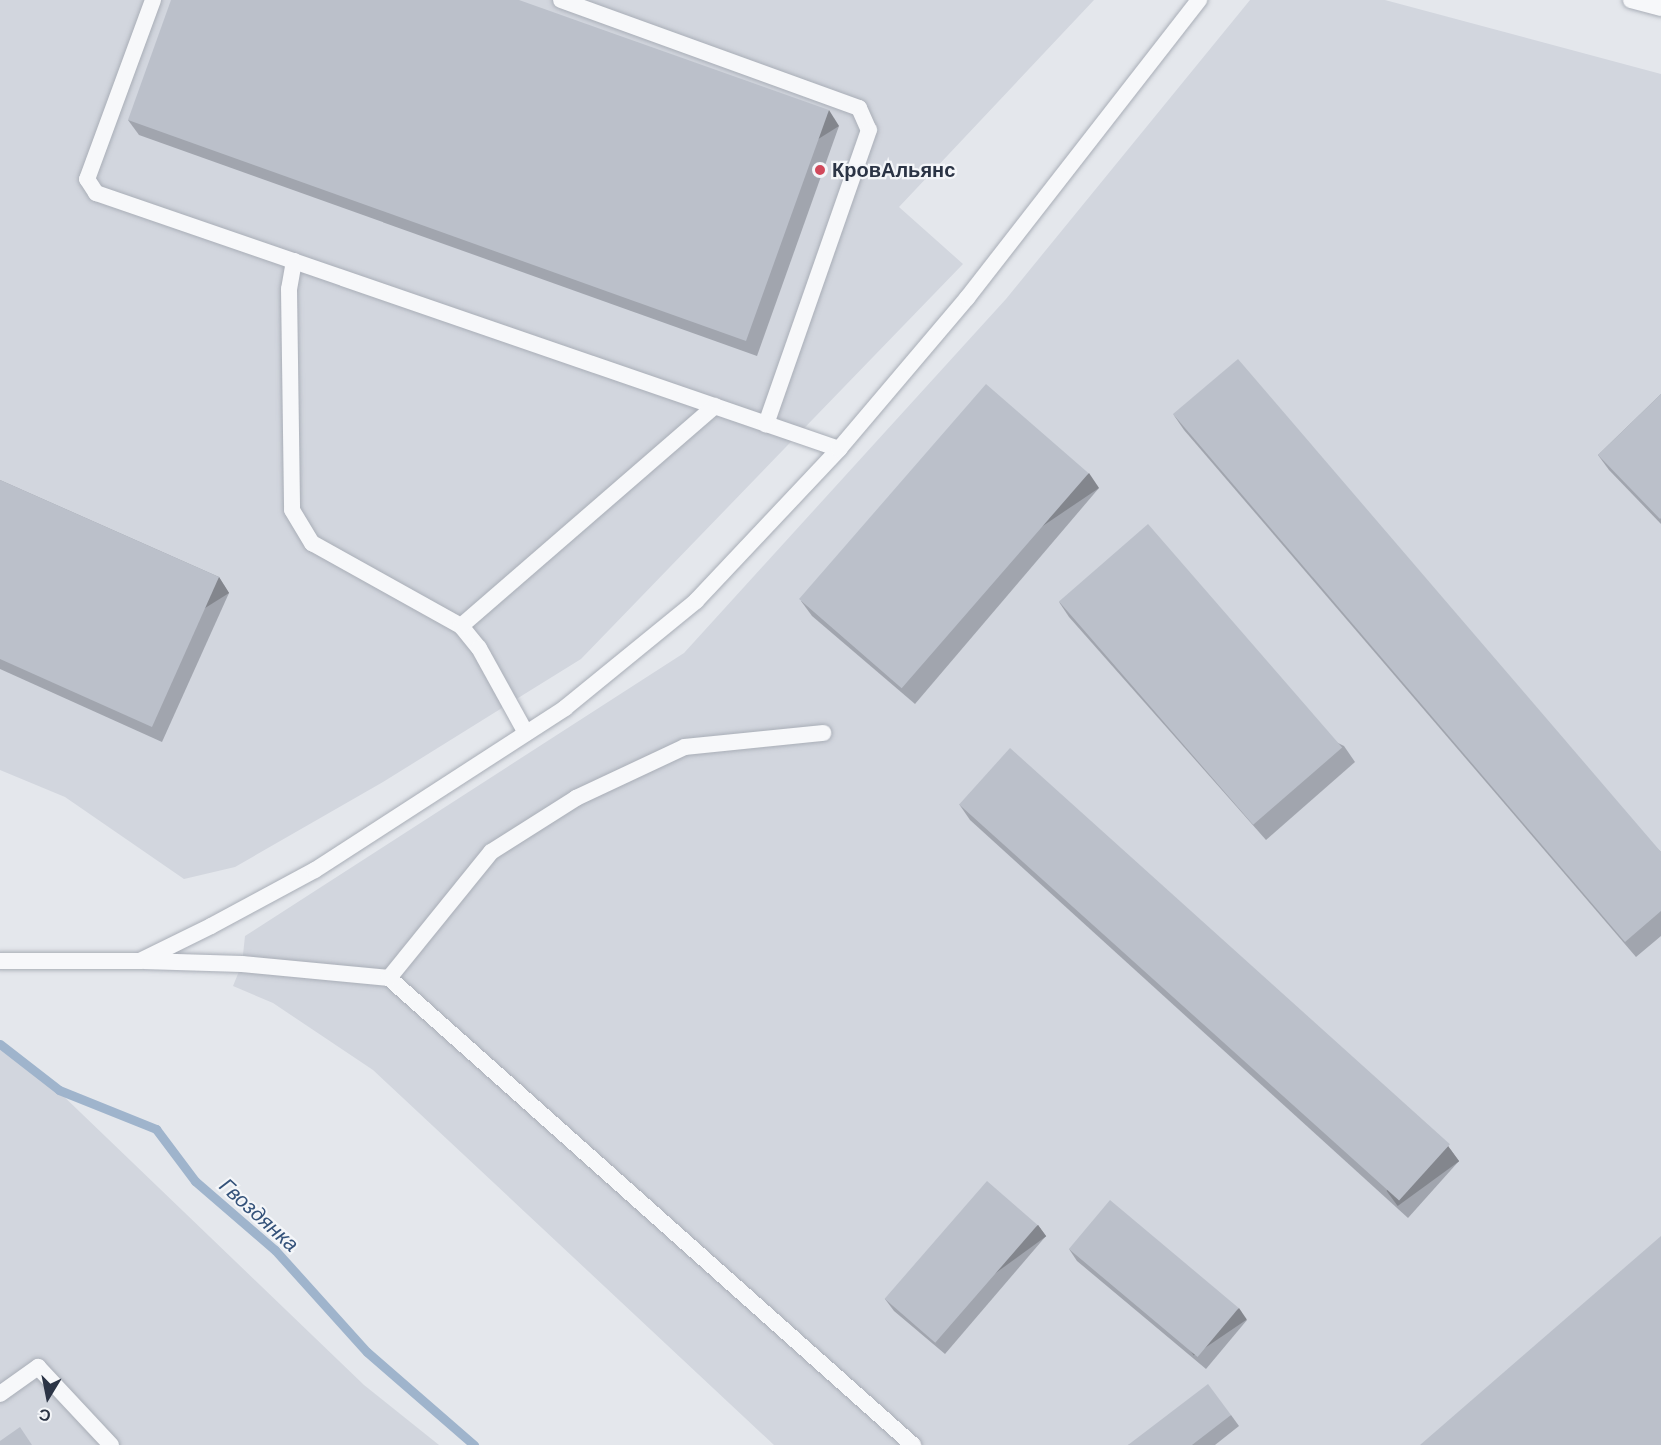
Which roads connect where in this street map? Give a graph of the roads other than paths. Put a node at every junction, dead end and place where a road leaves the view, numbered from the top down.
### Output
1 (153, 0) edge
2 (561, 0) edge
3 (1199, 0) edge
4 (1631, 0) edge
5 (1661, 8) edge
6 (294, 261) junction
7 (715, 406) junction
8 (766, 424) junction
9 (839, 449) junction
10 (461, 626) junction
11 (526, 733) junction
12 (823, 733) dead end
13 (0, 961) edge
14 (140, 961) junction
15 (389, 978) junction
16 (0, 1394) edge
17 (111, 1445) edge
18 (913, 1445) edge

1 - 6 lane
2 - 8 lane
3 - 9 lane
4 - 5 lane
6 - 7 lane
6 - 10 lane
7 - 8 lane
7 - 10 lane
8 - 9 lane
9 - 11 lane
10 - 11 lane
11 - 14 lane
12 - 15 lane
13 - 14 lane
14 - 15 lane
15 - 18 lane
16 - 17 lane

